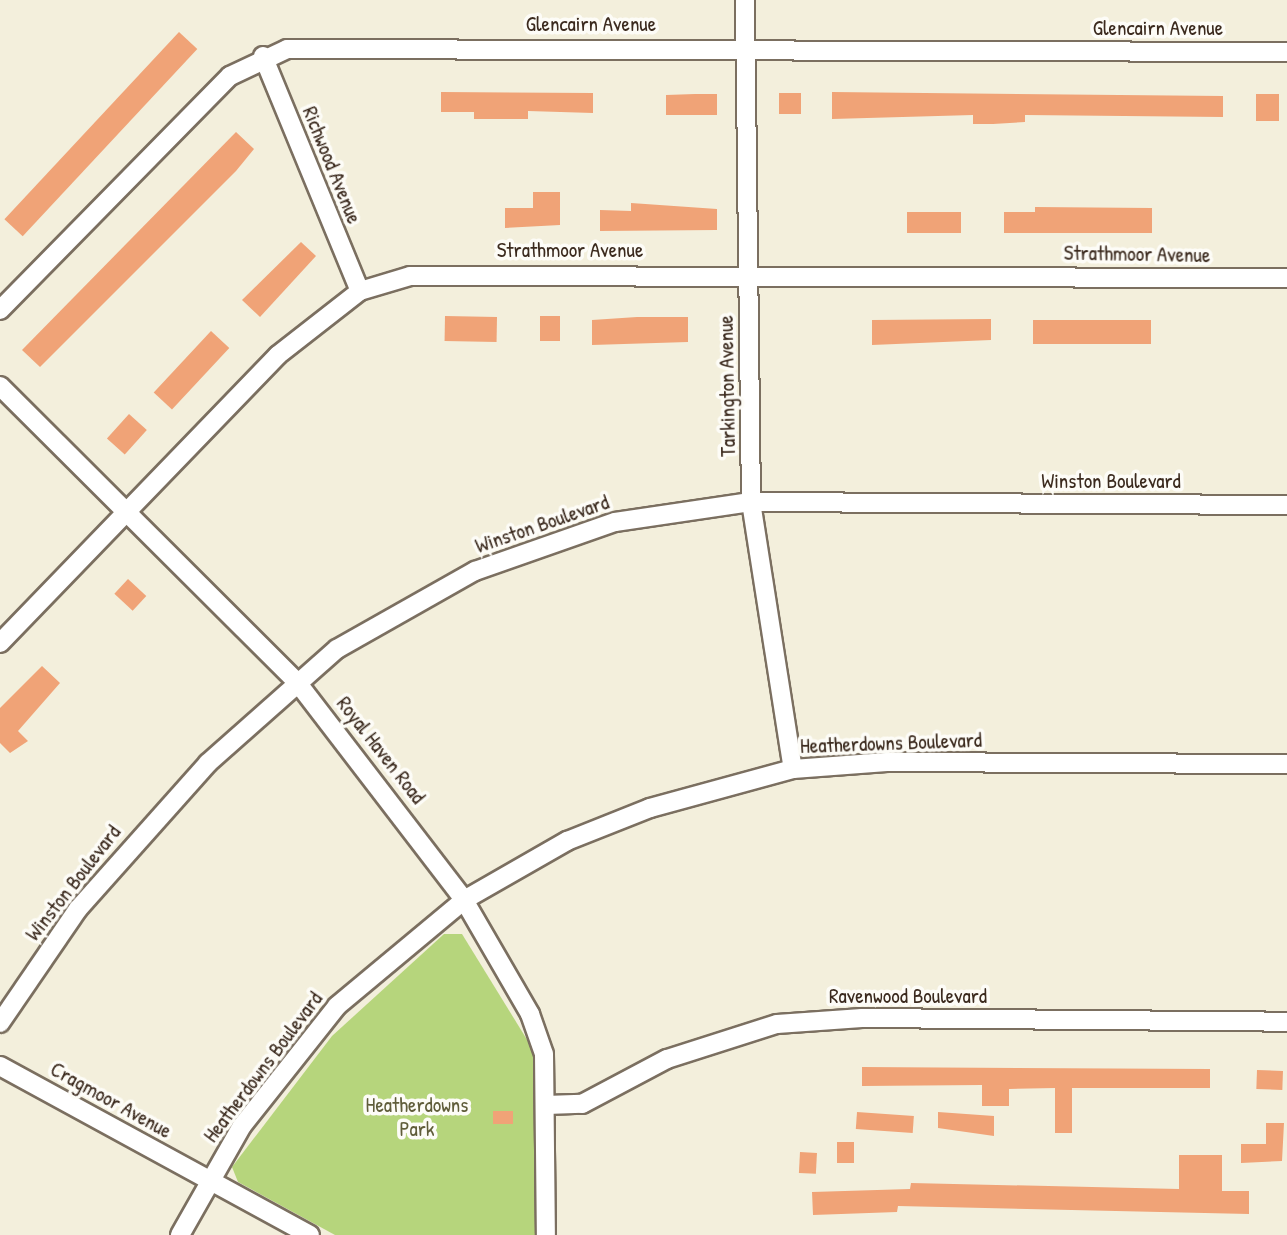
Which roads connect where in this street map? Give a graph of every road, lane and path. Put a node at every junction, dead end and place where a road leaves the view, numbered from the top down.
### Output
1 (745, 0) edge
2 (745, 48) junction
3 (1287, 52) edge
4 (262, 56) junction
5 (747, 273) junction
6 (1287, 278) edge
7 (360, 291) junction
8 (0, 310) edge
9 (0, 386) edge
10 (751, 502) junction
11 (1287, 505) edge
12 (129, 512) junction
13 (0, 643) edge
14 (297, 682) junction
15 (1287, 764) edge
16 (793, 769) junction
17 (464, 900) junction
18 (1287, 1022) edge
19 (0, 1023) edge
20 (0, 1066) edge
21 (546, 1105) junction
22 (208, 1179) junction
23 (180, 1235) edge
24 (310, 1235) edge
25 (546, 1235) edge

1 - 2 street, Tarkington Avenue
2 - 3 street, Glencairn Avenue
2 - 4 street, Glencairn Avenue
2 - 5 street, Tarkington Avenue
4 - 7 street, Richwood Avenue
4 - 8 street, Glencairn Avenue
5 - 6 street, Strathmoor Avenue
5 - 7 street, Strathmoor Avenue
5 - 10 street, Tarkington Avenue
7 - 12 street, Strathmoor Avenue
9 - 12 street, Royal Haven Road
10 - 11 street, Winston Boulevard
10 - 14 street, Winston Boulevard
10 - 16 street, Tarkington Avenue
12 - 13 street, Strathmoor Avenue
12 - 14 street, Royal Haven Road
14 - 17 street, Royal Haven Road
14 - 19 street, Winston Boulevard
15 - 16 street, Heatherdowns Boulevard
16 - 17 street, Heatherdowns Boulevard
17 - 21 street, Royal Haven Road
17 - 22 street, Heatherdowns Boulevard
18 - 21 street, Ravenwood Boulevard
20 - 22 street, Cragmoor Avenue
21 - 25 street, Royal Haven Road
22 - 23 street, Heatherdowns Boulevard
22 - 24 street, Cragmoor Avenue

